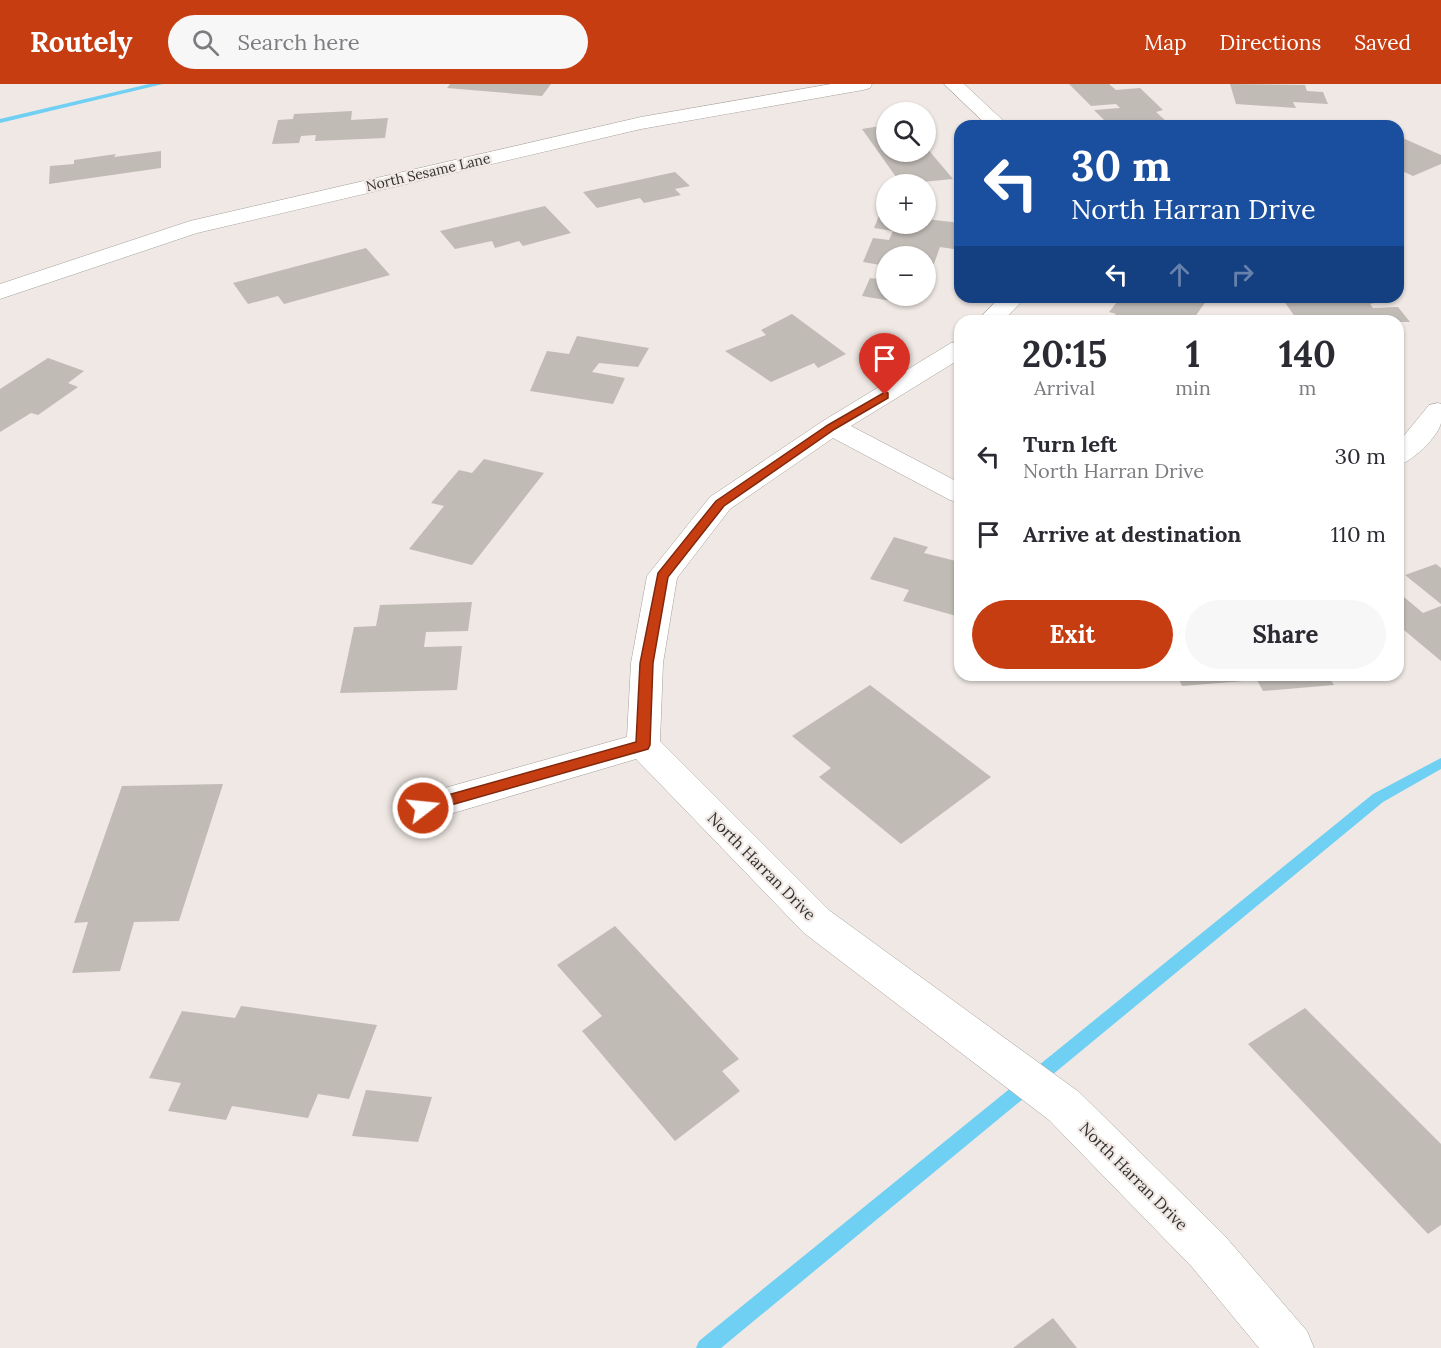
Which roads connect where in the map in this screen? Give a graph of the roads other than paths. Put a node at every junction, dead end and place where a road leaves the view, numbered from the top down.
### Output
1 (863, 84) edge
2 (953, 84) edge
3 (992, 120) edge
4 (0, 292) edge
5 (1008, 303) edge
6 (995, 315) edge
7 (954, 352) edge
8 (1438, 411) dead end
9 (832, 427) junction
10 (1404, 452) edge
11 (954, 491) edge
12 (643, 745) junction
13 (423, 808) dead end
14 (1290, 1348) edge

1 - 4 street, North Sesame Lane
2 - 3 street
5 - 6 street
7 - 9 street
8 - 10 street
9 - 11 street
9 - 12 street
12 - 13 street
12 - 14 street, North Harran Drive

